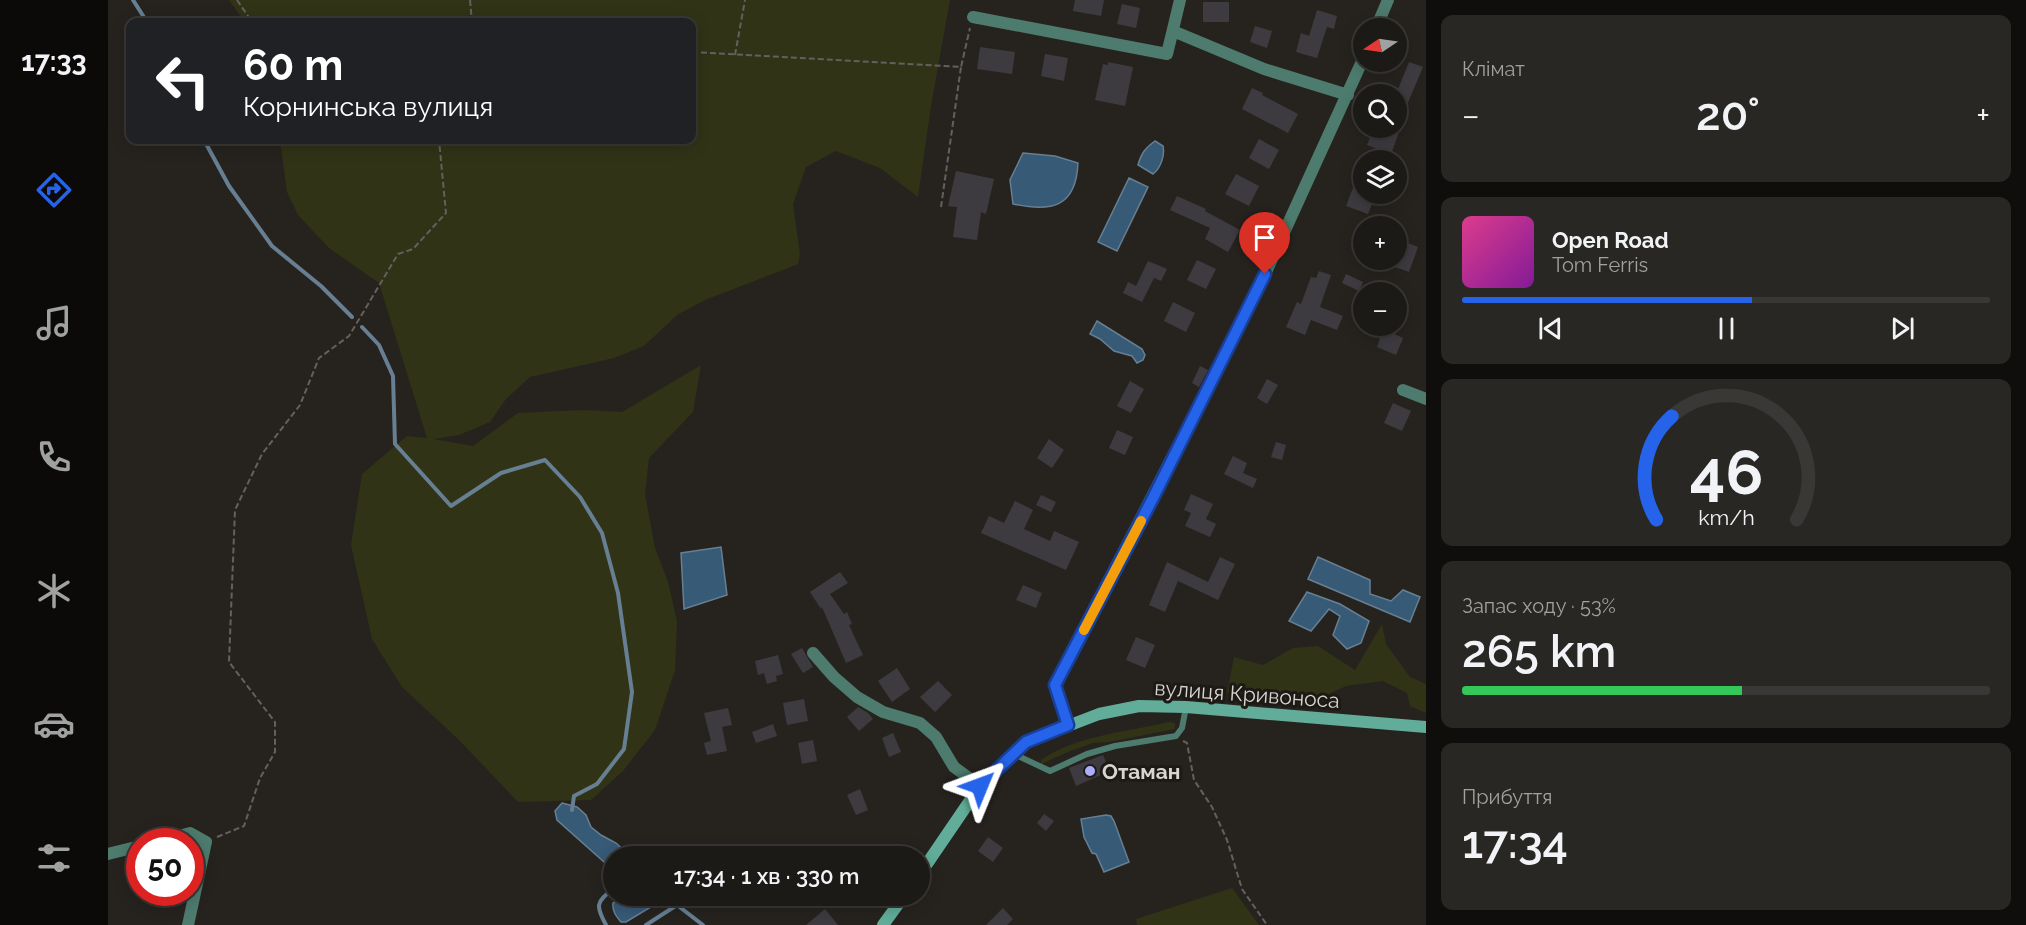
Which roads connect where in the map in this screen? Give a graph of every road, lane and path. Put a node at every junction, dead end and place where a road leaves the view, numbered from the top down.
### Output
1 (237, 0) edge
2 (470, 0) edge
3 (745, 0) edge
4 (1180, 0) edge
5 (1388, 0) edge
6 (973, 17) joint
7 (249, 18) edge
8 (472, 18) edge
9 (1380, 18) edge
10 (1173, 31) junction
11 (696, 52) edge
12 (735, 55) junction
13 (961, 67) junction
14 (1358, 72) edge
15 (1348, 94) junction
16 (439, 144) edge
17 (941, 207) dead end
18 (1402, 390) dead end
19 (1426, 399) edge
20 (813, 653) dead end
21 (1186, 707) junction
22 (1068, 725) junction
23 (1426, 726) edge
24 (1176, 736) junction
25 (1013, 753) junction
26 (980, 786) junction
27 (206, 842) joint
28 (126, 850) edge
29 (108, 854) edge
30 (930, 859) edge
31 (897, 906) edge
32 (188, 925) edge
33 (883, 925) edge
34 (1267, 925) edge

1 - 7 path
2 - 8 path
3 - 12 path
4 - 10 street
5 - 9 street
6 - 10 street
6 - 13 path
10 - 15 street
11 - 12 path
12 - 13 path
13 - 17 path
14 - 15 street
15 - 22 street
16 - 27 path
18 - 19 street
20 - 26 street
21 - 22 main road, вулиця Кривоноса
21 - 23 main road, вулиця Кривоноса
21 - 24 lane
22 - 25 main road, вулиця Кривоноса
24 - 25 lane
24 - 34 path
25 - 26 main road, вулиця Кривоноса
26 - 30 main road, вулиця Кривоноса
27 - 32 street
28 - 29 street
31 - 33 main road

